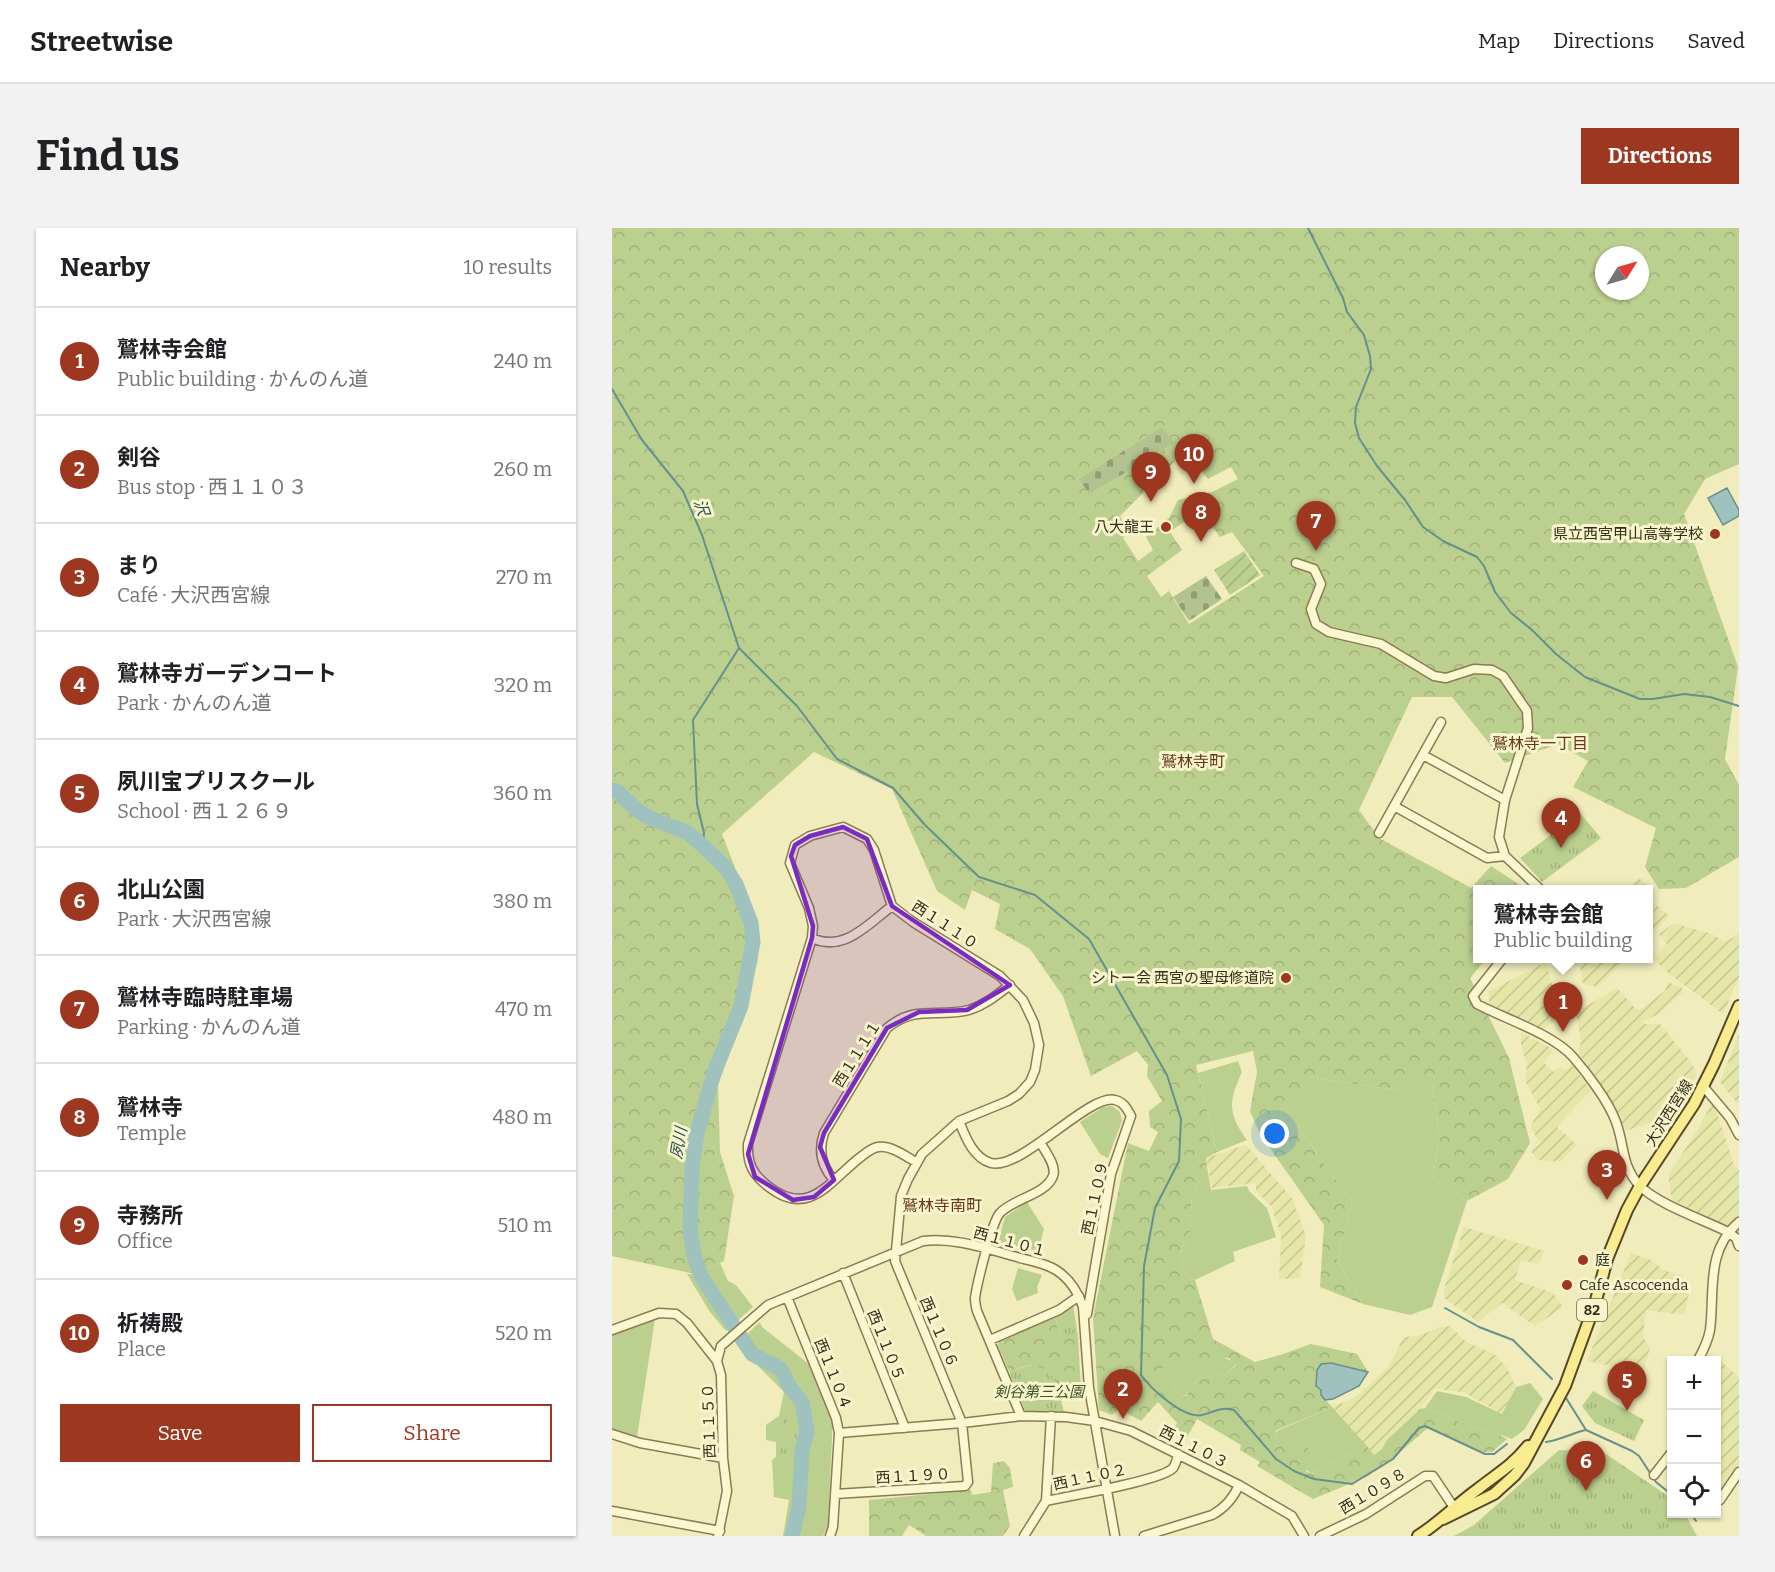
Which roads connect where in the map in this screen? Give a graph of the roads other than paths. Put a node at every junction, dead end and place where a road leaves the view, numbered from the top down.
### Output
1 (1296, 563) dead end
2 (1441, 722) dead end
3 (1423, 755) junction
4 (1505, 800) junction
5 (1394, 806) junction
6 (1379, 833) dead end
7 (1505, 856) junction
8 (1536, 885) edge
9 (892, 906) junction
10 (812, 938) junction
11 (1499, 963) edge
12 (1010, 985) junction
13 (1739, 1006) edge
14 (1703, 1086) junction
15 (959, 1121) junction
16 (1739, 1135) edge
17 (1040, 1142) junction
18 (916, 1162) junction
19 (834, 1180) junction
20 (1640, 1186) junction
21 (1739, 1222) edge
22 (1728, 1232) junction
23 (1739, 1245) edge
24 (988, 1249) junction
25 (896, 1251) junction
26 (843, 1273) junction
27 (1079, 1296) junction
28 (787, 1297) junction
29 (1085, 1326) junction
30 (612, 1330) edge
31 (990, 1340) junction
32 (1700, 1356) edge
33 (717, 1361) junction
34 (1021, 1416) junction
35 (1051, 1416) junction
36 (1095, 1421) junction
37 (962, 1423) junction
38 (905, 1428) junction
39 (839, 1433) junction
40 (612, 1434) edge
41 (1178, 1455) junction
42 (723, 1458) junction
43 (1667, 1459) edge
44 (1739, 1473) edge
45 (1654, 1475) dead end
46 (1239, 1485) junction
47 (1106, 1489) junction
48 (835, 1494) junction
49 (1721, 1499) edge
50 (1046, 1501) junction
51 (1456, 1510) junction
52 (612, 1511) edge
53 (719, 1534) edge
54 (830, 1536) edge
55 (1024, 1536) edge
56 (1115, 1536) edge
57 (1144, 1536) edge
58 (1304, 1536) edge
59 (1320, 1536) edge
60 (1418, 1536) edge

1 - 4 street
2 - 3 street
3 - 4 street
3 - 5 street
4 - 7 street
5 - 6 street
5 - 7 street
7 - 8 street
9 - 10 street
9 - 10 street, 西１１１０
9 - 12 street, 西１１１０
10 - 19 street, 西１１１０
11 - 20 street
12 - 15 street, 西１１１０
12 - 19 street, 西１１１１
13 - 14 main road, 大沢西宮線 / 82
14 - 16 street
14 - 20 main road, 大沢西宮線 / 82
15 - 17 street
15 - 18 street, 西１１１０
17 - 24 street
17 - 29 street, 西１１０９
18 - 19 street, 西１１１０
18 - 25 street, 西１１１０
20 - 22 street
20 - 51 main road, 大沢西宮線 / 82
21 - 22 street
22 - 23 street
22 - 32 street
24 - 25 street, 西１１０１
24 - 27 street, 西１１０１
24 - 31 street
25 - 26 street, 西１１０１
25 - 37 street, 西１１０６
26 - 28 street, 西１１０１
26 - 38 street, 西１１０５
27 - 29 street, 西１１０１
27 - 31 street
28 - 33 street, 西１１０１
28 - 39 street, 西１１０４
29 - 36 street, 西１１０１
30 - 33 street, 西１１５０
31 - 34 street
33 - 42 street, 西１１５０
34 - 35 street, 西１１０３
34 - 37 street, 西１１０３
35 - 36 street, 西１１０３
35 - 50 street, 西１１０２
36 - 41 street, 西１１０３
36 - 47 street, 西１１０１
37 - 38 street, 西１１０３
37 - 48 street, 西１１９０
38 - 39 street, 西１１０３
39 - 48 street, 西１１０４
40 - 42 street
41 - 46 street, 西１１０３
41 - 47 street, 西１１０２
42 - 53 street, 西１１５０
43 - 45 street
44 - 49 street
46 - 57 street
46 - 58 street, 西１１０３
47 - 50 street, 西１１０２
47 - 56 street, 西１１０１
48 - 54 street, 西１１０４
50 - 55 street
51 - 59 street, 西１０９８
51 - 60 main road, 大沢西宮線 / 82
52 - 53 street

